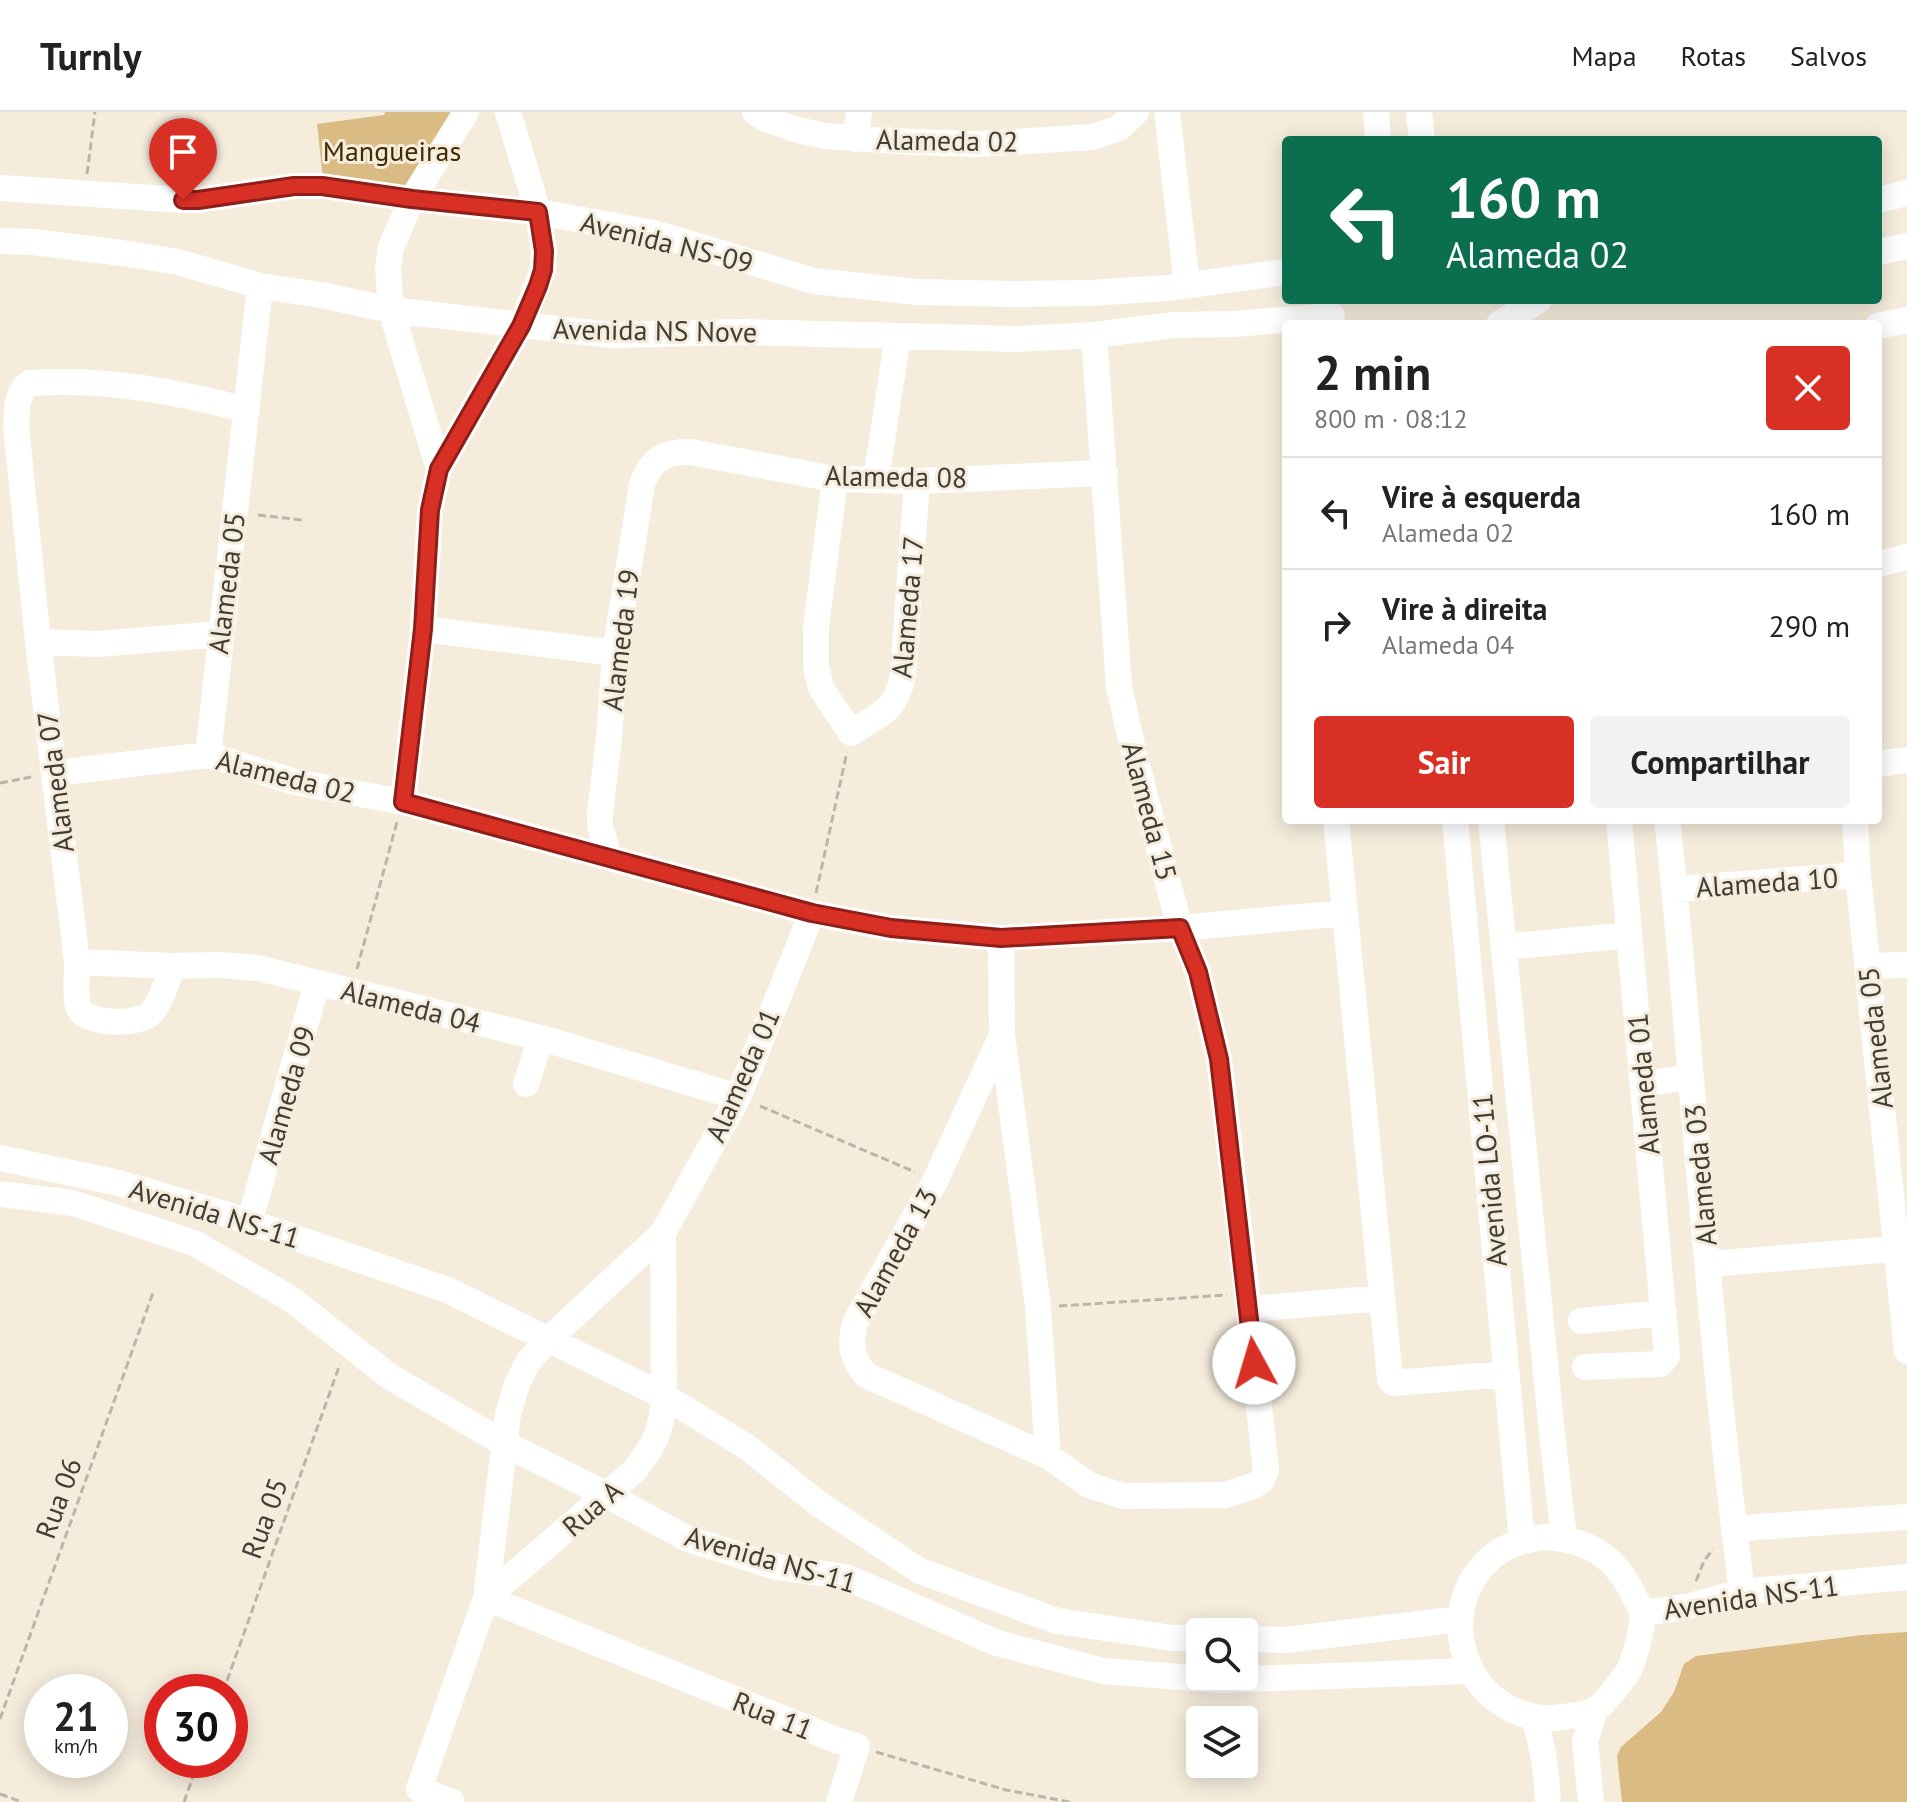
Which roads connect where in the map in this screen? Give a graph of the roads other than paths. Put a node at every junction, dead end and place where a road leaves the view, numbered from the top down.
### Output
1 (466, 112) edge
2 (508, 112) edge
3 (755, 112) edge
4 (859, 112) edge
5 (1136, 112) edge
6 (1167, 112) edge
7 (1376, 112) edge
8 (1419, 112) edge
9 (1378, 136) edge
10 (1422, 136) edge
11 (855, 139) junction
12 (0, 188) edge
13 (1907, 193) edge
14 (412, 199) junction
15 (1882, 199) edge
16 (538, 212) junction
17 (0, 241) edge
18 (1907, 246) edge
19 (1882, 251) edge
20 (1282, 273) edge
21 (1187, 285) junction
22 (260, 286) junction
23 (1532, 304) edge
24 (391, 310) junction
25 (1332, 313) edge
26 (1506, 320) edge
27 (1907, 320) edge
28 (1882, 325) edge
29 (521, 326) junction
30 (1094, 335) junction
31 (898, 336) junction
32 (247, 410) junction
33 (8, 426) edge
34 (690, 452) joint
35 (439, 469) junction
36 (1105, 473) junction
37 (835, 479) junction
38 (876, 479) junction
39 (917, 481) junction
40 (1907, 557) edge
41 (1882, 563) edge
42 (423, 629) junction
43 (220, 634) junction
44 (38, 642) junction
45 (615, 653) junction
46 (208, 755) junction
47 (1907, 760) edge
48 (1882, 763) edge
49 (55, 773) junction
50 (403, 802) junction
51 (1336, 824) edge
52 (1455, 824) edge
53 (1491, 824) edge
54 (1619, 824) edge
55 (1667, 824) edge
56 (1855, 824) edge
57 (609, 858) junction
58 (1858, 875) junction
59 (1675, 889) junction
60 (812, 913) junction
61 (1345, 913) junction
62 (1180, 928) junction
63 (1629, 935) junction
64 (1001, 938) junction
65 (1504, 947) junction
66 (77, 962) junction
67 (1907, 965) edge
68 (173, 966) junction
69 (1867, 966) junction
70 (317, 983) junction
71 (1002, 1035) junction
72 (541, 1038) junction
73 (1691, 1077) junction
74 (526, 1084) dead end
75 (1643, 1084) junction
76 (738, 1097) junction
77 (0, 1158) edge
78 (0, 1194) edge
79 (254, 1206) dead end
80 (663, 1233) junction
81 (1902, 1248) edge
82 (1708, 1264) junction
83 (1382, 1298) junction
84 (1248, 1301) junction
85 (1664, 1313) junction
86 (1581, 1321) dead end
87 (548, 1340) junction
88 (1907, 1351) edge
89 (1585, 1367) dead end
90 (1507, 1374) junction
91 (664, 1396) junction
92 (505, 1444) junction
93 (1048, 1456) junction
94 (1266, 1471) joint
95 (607, 1495) junction
96 (1907, 1517) edge
97 (1734, 1531) junction
98 (1564, 1538) junction
99 (1522, 1541) junction
100 (1907, 1577) edge
101 (1742, 1592) junction
102 (486, 1598) junction
103 (1642, 1613) junction
104 (1460, 1619) junction
105 (1186, 1638) edge
106 (1258, 1639) edge
107 (1470, 1671) junction
108 (1595, 1710) junction
109 (1533, 1717) junction
110 (452, 1802) edge
111 (839, 1802) edge
112 (1548, 1802) edge
113 (1591, 1802) edge

1 - 14 street
2 - 16 street
3 - 11 street, Alameda 02
4 - 11 street
5 - 11 street, Alameda 02
6 - 21 street
7 - 9 street
8 - 10 street
12 - 14 street, Avenida NS-09
13 - 15 street
14 - 16 street, Avenida NS-09
14 - 24 street
16 - 21 street, Avenida NS-09
16 - 29 street
17 - 22 street, Avenida NS Nove
18 - 19 street
20 - 21 street, Avenida NS-09
22 - 24 street, Avenida NS Nove
22 - 32 street, Alameda 05
23 - 26 street
24 - 29 street, Avenida NS Nove
24 - 35 street
25 - 30 street, Avenida NS Nove
27 - 28 street
29 - 31 street, Avenida NS Nove
29 - 35 street
30 - 31 street, Avenida NS Nove
30 - 36 street, Alameda 15
31 - 38 street
32 - 33 street, Alameda 07
32 - 43 street, Alameda 05
33 - 44 street, Alameda 07
34 - 37 street, Alameda 08
34 - 45 street, Alameda 19
35 - 42 street
36 - 39 street, Alameda 08
36 - 62 street, Alameda 15
37 - 38 street, Alameda 08
37 - 39 street, Alameda 17
38 - 39 street, Alameda 08
40 - 41 street
42 - 45 street
42 - 50 street
43 - 44 street
43 - 46 street, Alameda 05
44 - 49 street, Alameda 07
45 - 57 street, Alameda 19
46 - 49 street, Alameda 02
46 - 50 street, Alameda 02
47 - 48 street
49 - 66 street, Alameda 07
50 - 57 street, Alameda 02
51 - 61 street
52 - 90 street, Avenida LO-11
53 - 65 street, Avenida LO-11
54 - 63 street, Alameda 01
55 - 59 street, Alameda 03
56 - 58 street, Alameda 05
57 - 60 street, Alameda 02
58 - 59 street, Alameda 10
58 - 69 street, Alameda 05
59 - 73 street, Alameda 03
60 - 64 street, Alameda 02
60 - 76 street, Alameda 01
61 - 62 street, Alameda 02
61 - 83 street
62 - 64 street, Alameda 02
62 - 84 street, Alameda 15
63 - 65 street
63 - 75 street, Alameda 01
64 - 71 street, Alameda 13
65 - 98 street, Avenida LO-11
66 - 68 street, Alameda 04
66 - 68 street, Alameda 07
67 - 69 street
68 - 70 street, Alameda 04
69 - 81 street, Alameda 05
70 - 72 street, Alameda 04
70 - 79 street, Alameda 09
71 - 93 street, Alameda 13
71 - 93 street, Alameda 13
72 - 74 street
72 - 76 street, Alameda 04
73 - 75 street
73 - 82 street, Alameda 03
75 - 85 street, Alameda 01
76 - 80 street, Alameda 01
77 - 87 street, Avenida NS-11
78 - 92 street, Avenida NS-11
80 - 87 street
80 - 91 street, Rua A
81 - 82 street
81 - 88 street, Alameda 05
82 - 97 street, Alameda 03
83 - 84 street
83 - 90 street
84 - 94 street, Alameda 15
85 - 86 street
85 - 89 street, Alameda 01
87 - 91 street, Avenida NS-11
87 - 92 street
90 - 99 street, Avenida LO-11
91 - 95 street, Rua A
91 - 105 street, Avenida NS-11
92 - 95 street, Avenida NS-11
92 - 102 street
93 - 94 street, Alameda 13
95 - 102 street, Rua A
95 - 107 street, Avenida NS-11
96 - 97 street
97 - 101 street, Alameda 03
98 - 99 street
98 - 103 street
99 - 104 street
100 - 101 street, Avenida NS-11
101 - 103 street, Avenida NS-11
102 - 110 street
102 - 111 street, Rua 11
103 - 108 street
104 - 106 street
104 - 107 street
107 - 109 street
108 - 109 street
108 - 113 street
109 - 112 street

